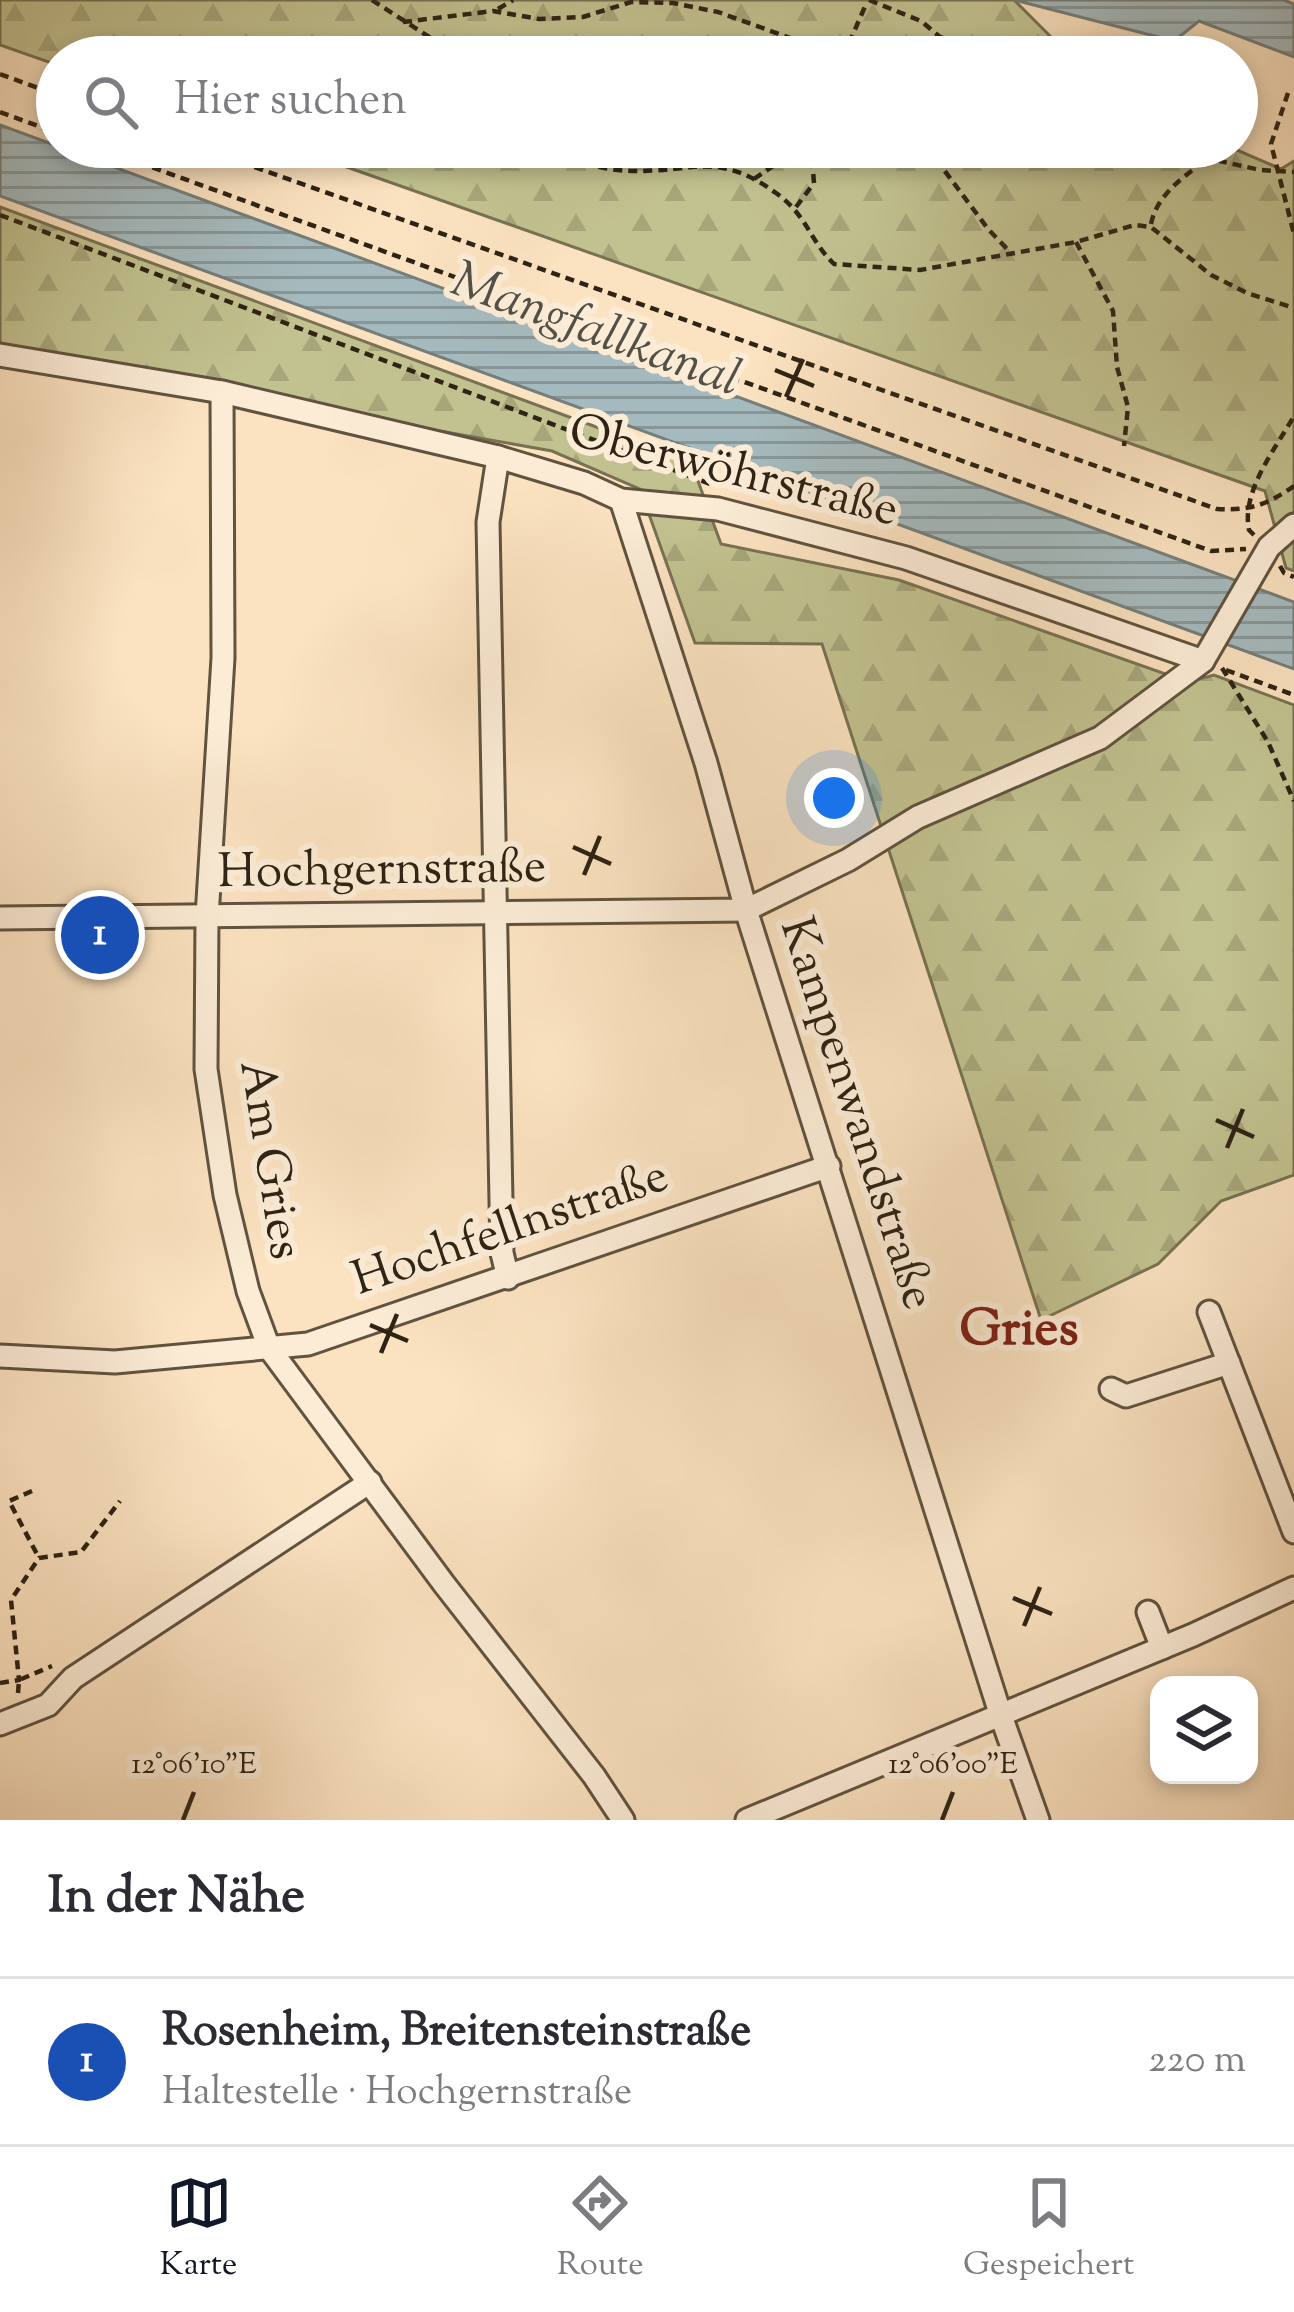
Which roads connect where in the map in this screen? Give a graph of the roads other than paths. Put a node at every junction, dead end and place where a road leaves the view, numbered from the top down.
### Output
1 (0, 355) edge
2 (222, 392) junction
3 (498, 457) junction
4 (621, 500) junction
5 (1294, 525) edge
6 (1205, 657) junction
7 (746, 910) junction
8 (494, 911) junction
9 (207, 917) junction
10 (0, 918) edge
11 (829, 1166) junction
12 (508, 1278) junction
13 (1209, 1312) dead end
14 (269, 1348) junction
15 (0, 1356) edge
16 (1228, 1363) junction
17 (1111, 1389) dead end
18 (370, 1482) junction
19 (1294, 1532) edge
20 (1294, 1588) edge
21 (1148, 1612) dead end
22 (1162, 1648) junction
23 (1000, 1713) junction
24 (0, 1724) edge
25 (800, 1797) junction
26 (623, 1820) edge
27 (747, 1820) edge
28 (812, 1820) edge
29 (1038, 1820) edge

1 - 2 street, Oberwöhrstraße
2 - 3 street, Oberwöhrstraße
2 - 9 street, Am Gries
3 - 4 street, Oberwöhrstraße
3 - 8 street
4 - 6 street, Oberwöhrstraße
4 - 7 street, Kampenwandstraße
5 - 6 street
6 - 7 street, Hochgernstraße
7 - 8 street, Hochgernstraße
7 - 11 street, Kampenwandstraße
8 - 9 street, Hochgernstraße
8 - 12 street
9 - 10 street, Hochgernstraße
9 - 14 street, Am Gries
11 - 12 street, Hochfellnstraße
11 - 23 street, Kampenwandstraße
12 - 14 street, Hochfellnstraße
13 - 16 street
14 - 15 street, Hochfellnstraße
14 - 18 street, Am Gries
16 - 17 street
16 - 19 street
18 - 24 street
18 - 26 street, Am Gries
20 - 22 street
21 - 22 street
22 - 23 street
23 - 25 street
23 - 29 street, Kampenwandstraße
25 - 27 street
25 - 28 street

